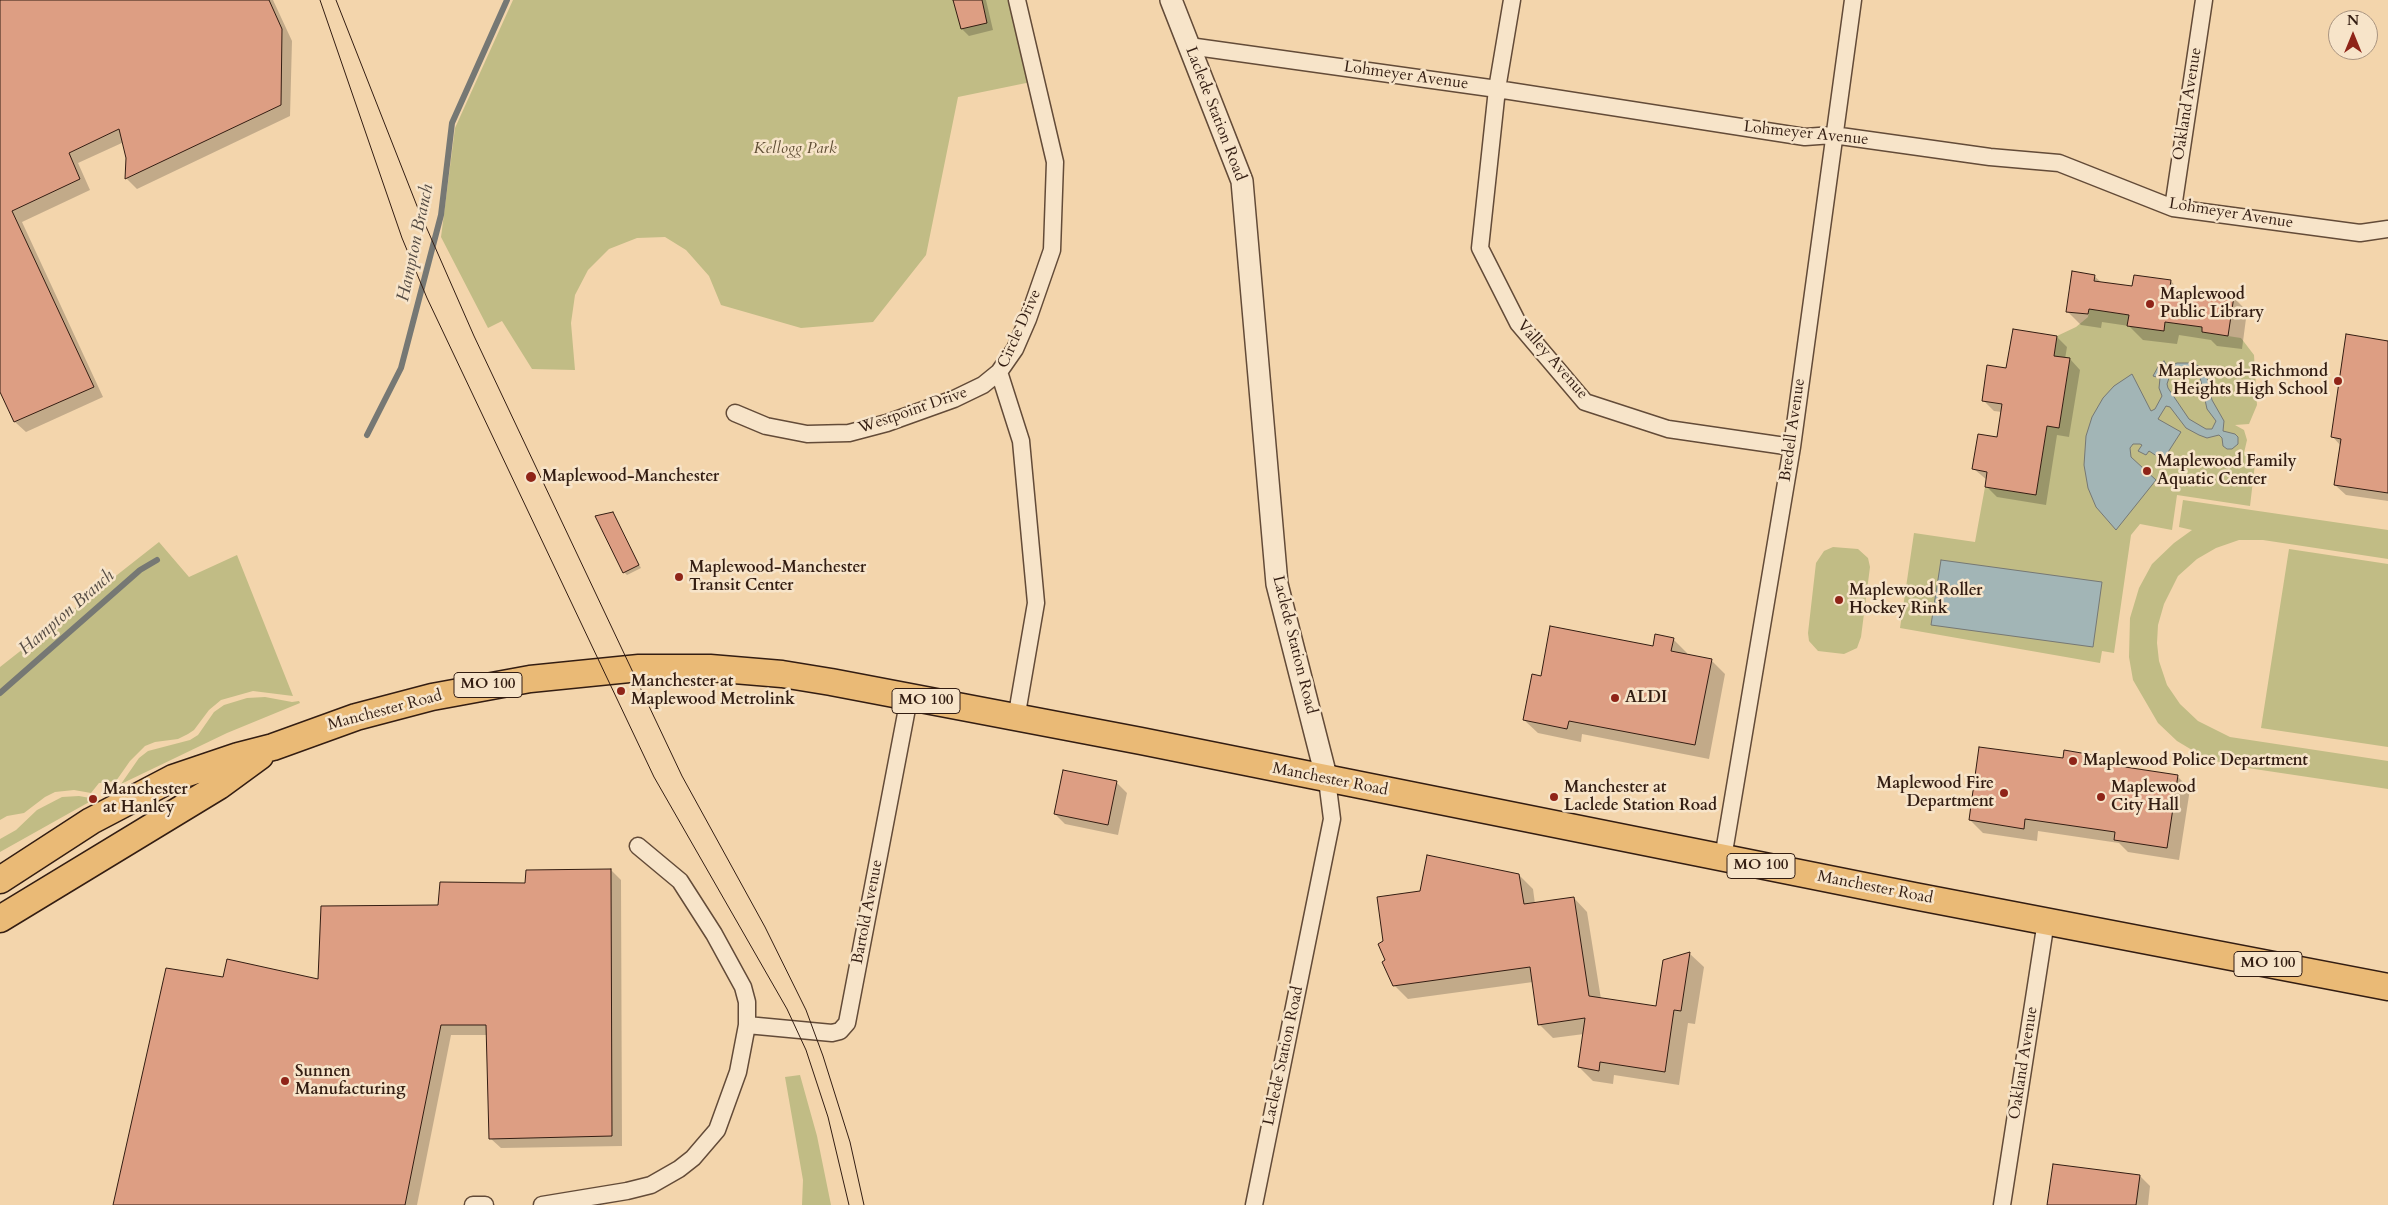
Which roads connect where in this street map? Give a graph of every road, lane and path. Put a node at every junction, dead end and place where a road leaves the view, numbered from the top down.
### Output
1 (1017, 0) edge
2 (1171, 0) edge
3 (1512, 0) edge
4 (1853, 0) edge
5 (2204, 0) edge
6 (1189, 46) junction
7 (1497, 90) junction
8 (1833, 135) junction
9 (2173, 208) junction
10 (2388, 229) edge
11 (999, 372) junction
12 (735, 413) dead end
13 (1792, 447) junction
14 (910, 698) junction
15 (1016, 719) junction
16 (273, 747) junction
17 (1327, 780) junction
18 (638, 846) dead end
19 (1723, 858) junction
20 (7, 873) edge
21 (0, 919) edge
22 (2046, 921) junction
23 (2388, 987) edge
24 (747, 1025) junction
25 (473, 1205) edge
26 (485, 1205) edge
27 (542, 1205) edge
28 (1254, 1205) edge
29 (2002, 1205) edge

1 - 11 street, Circle Drive
2 - 6 street, Laclede Station Road
3 - 7 street, Valley Avenue
4 - 8 street, Bredell Avenue
5 - 9 street, Oakland Avenue
6 - 7 street, Lohmeyer Avenue
6 - 17 street, Laclede Station Road
7 - 8 street, Lohmeyer Avenue
7 - 13 street, Valley Avenue
8 - 9 street, Lohmeyer Avenue
8 - 13 street, Bredell Avenue
9 - 10 street, Lohmeyer Avenue
11 - 12 street, Westpoint Drive
11 - 15 street, Circle Drive
13 - 19 street, Bredell Avenue
14 - 15 main road, Manchester Road / MO 100
14 - 16 main road, Manchester Road / MO 100
14 - 24 street, Bartold Avenue
15 - 17 main road, Manchester Road / MO 100
16 - 20 main road, Manchester Road / MO 100
16 - 21 main road, Manchester Road / MO 100
17 - 19 main road, Manchester Road / MO 100
17 - 28 street, Laclede Station Road
18 - 24 street
19 - 22 main road, Manchester Road / MO 100
22 - 23 main road, Manchester Road / MO 100
22 - 29 street, Oakland Avenue
24 - 27 street
25 - 26 street

